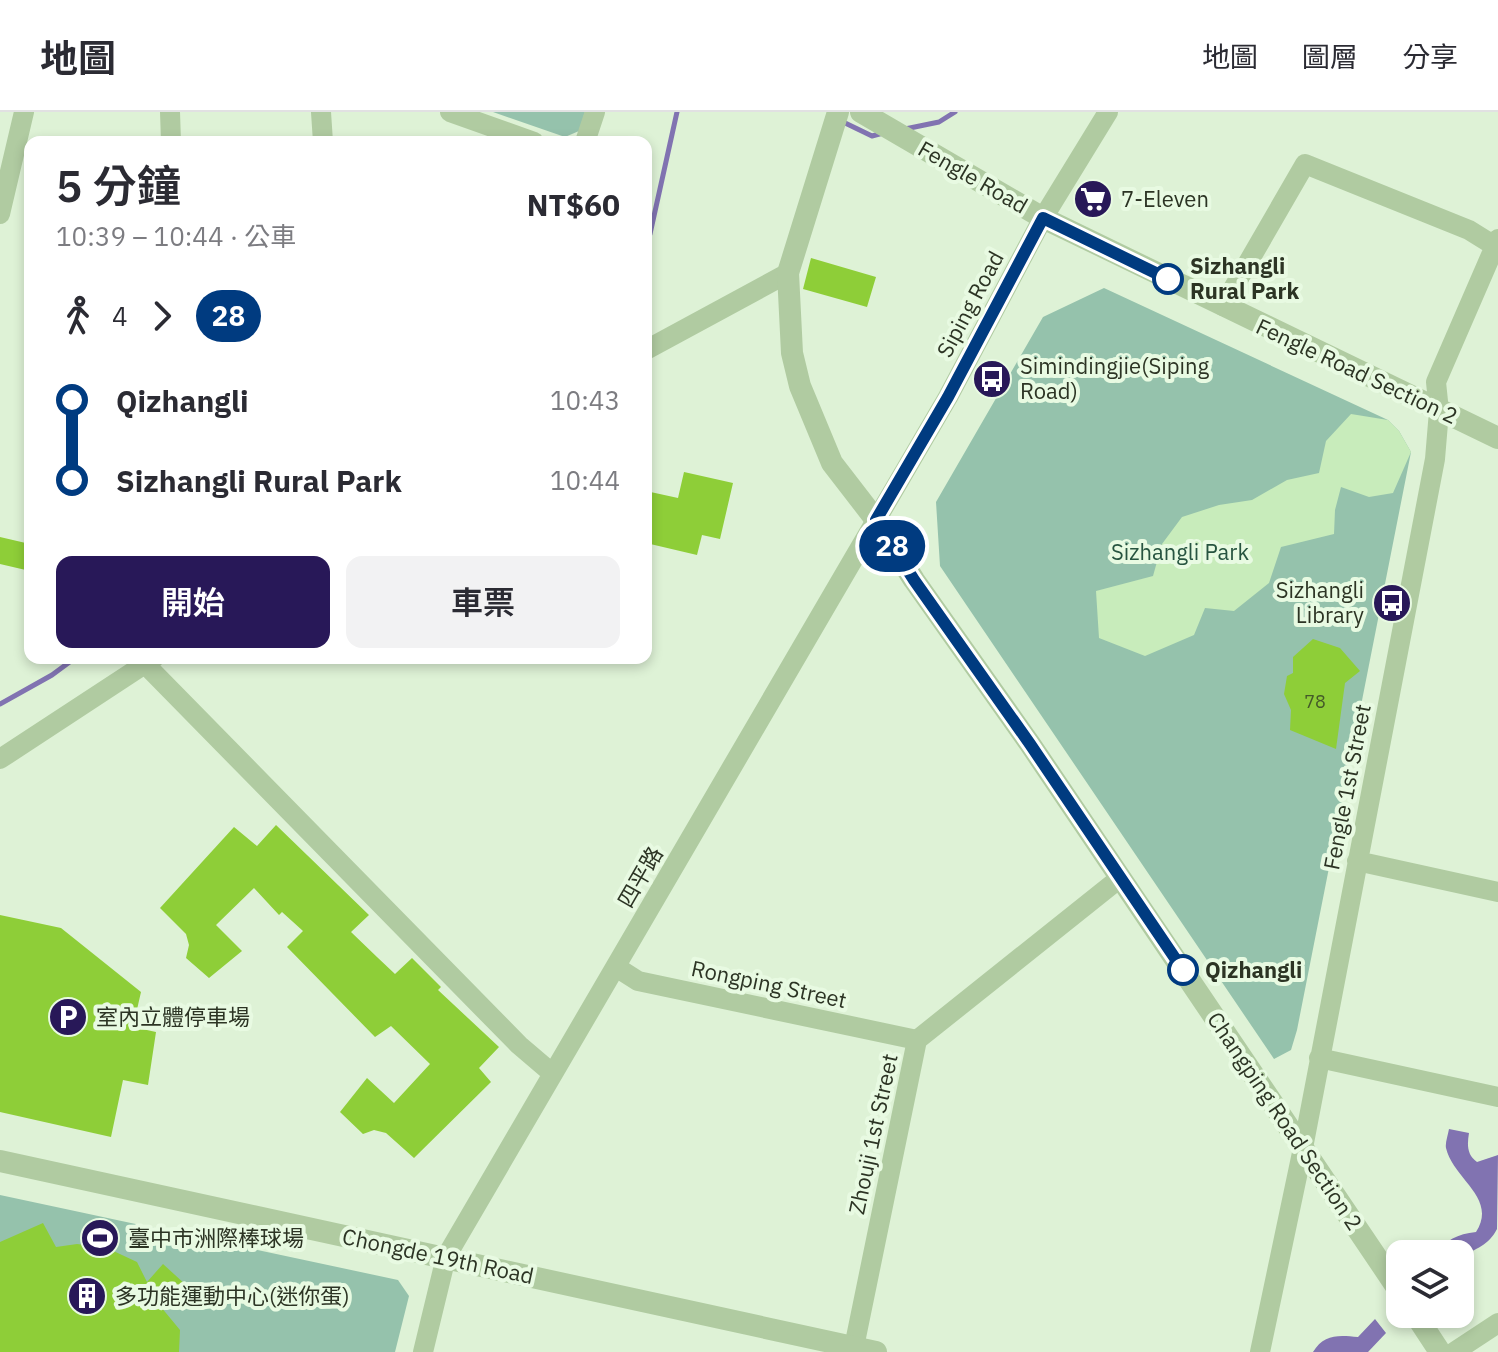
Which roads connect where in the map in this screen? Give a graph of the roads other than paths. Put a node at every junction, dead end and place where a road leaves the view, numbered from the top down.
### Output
1 (24, 112) edge
2 (170, 112) edge
3 (321, 112) edge
4 (450, 112) edge
5 (595, 112) edge
6 (838, 112) edge
7 (861, 112) edge
8 (1108, 112) edge
9 (171, 136) edge
10 (323, 136) edge
11 (517, 136) edge
12 (587, 136) edge
13 (0, 214) edge
14 (1043, 218) junction
15 (1497, 245) edge
16 (788, 273) junction
17 (1223, 306) junction
18 (652, 347) edge
19 (1439, 411) junction
20 (1498, 438) edge
21 (876, 520) junction
22 (144, 664) edge
23 (152, 664) edge
24 (0, 759) edge
25 (1357, 861) junction
26 (1120, 878) junction
27 (1498, 892) edge
28 (616, 967) junction
29 (917, 1040) junction
30 (1319, 1058) junction
31 (553, 1074) junction
32 (1498, 1097) edge
33 (1303, 1148) junction
34 (0, 1161) edge
35 (446, 1257) junction
36 (1386, 1271) edge
37 (1498, 1323) edge
38 (1424, 1328) edge
39 (853, 1349) edge
40 (423, 1352) edge
41 (876, 1352) edge
42 (1260, 1352) edge
43 (1440, 1352) edge
44 (1454, 1352) edge

1 - 13 street
2 - 9 street
3 - 10 street
4 - 11 street
5 - 12 street
6 - 16 street, Changping Road Section 2
7 - 14 street, Fengle Road
8 - 14 street, Siping Road
14 - 17 street, Fengle Road Section 2
14 - 21 street, Siping Road
15 - 17 street
15 - 19 street, Fengle 1st Street
16 - 18 street
16 - 21 street, Changping Road Section 2
17 - 19 street, Fengle Road Section 2
19 - 20 street, Fengle Road Section 2
19 - 25 street, Fengle 1st Street
21 - 26 street, Changping Road Section 2
21 - 28 street, 四平路
22 - 24 street
23 - 31 street
25 - 27 street
25 - 30 street, Fengle 1st Street
26 - 29 street, Zhouji 1st Street
26 - 33 street, Changping Road Section 2
28 - 29 street, Rongping Street
28 - 31 street, 四平路
29 - 39 street, Zhouji 1st Street
30 - 32 street
30 - 33 street, Fengle 1st Street
31 - 35 street, 四平路
33 - 36 street, Changping Road Section 2
33 - 42 street, Fengle 1st Street
34 - 35 street, Chongde 19th Road
35 - 39 street, Chongde 19th Road
35 - 40 street
37 - 44 street
38 - 43 street
39 - 41 street, Chongde 19th Road

